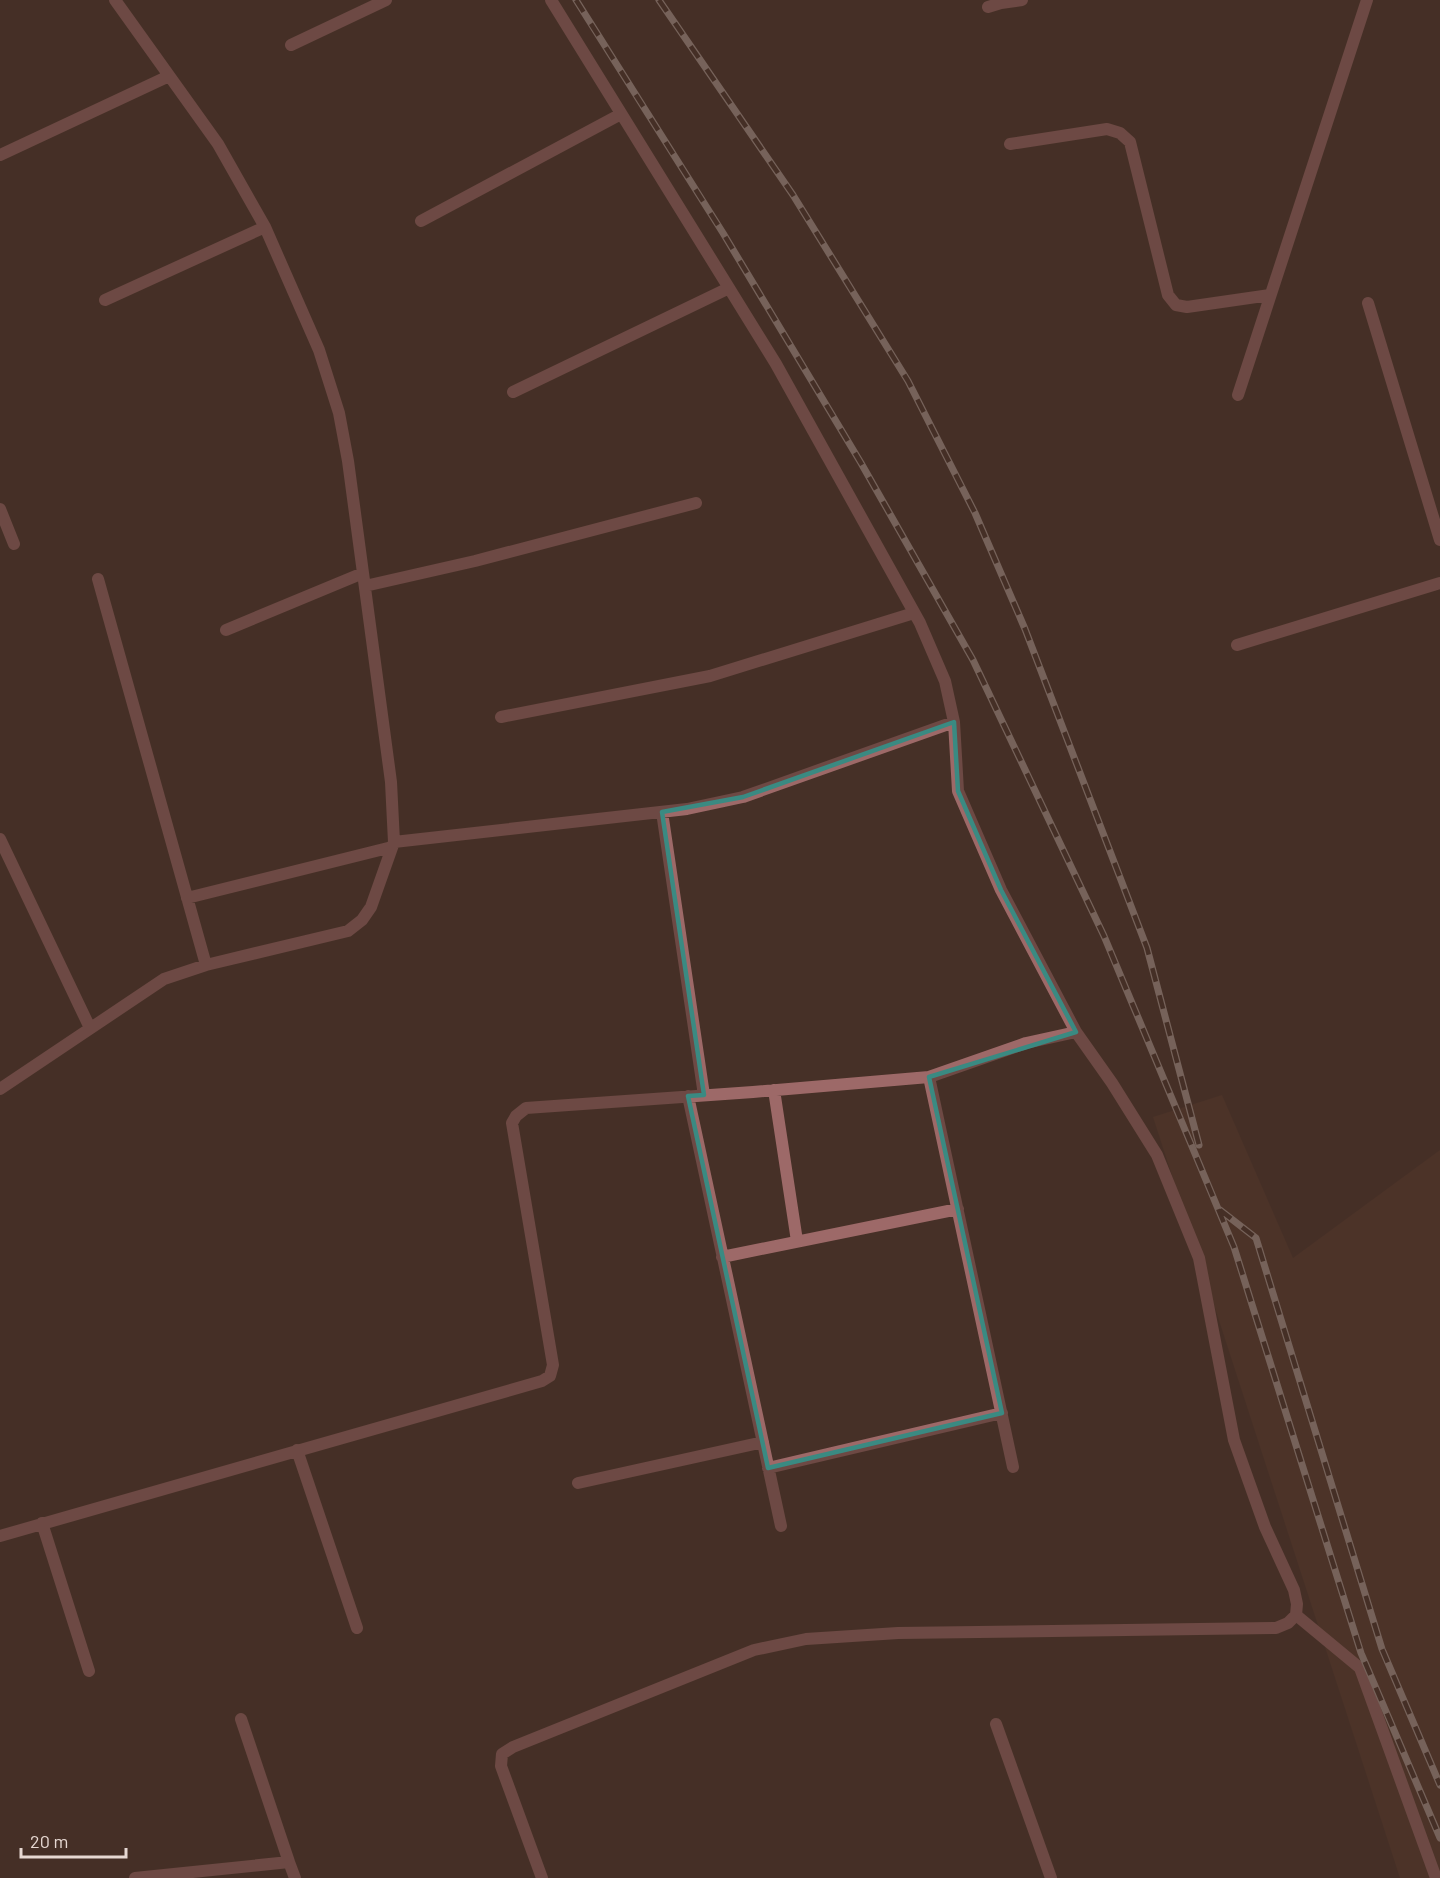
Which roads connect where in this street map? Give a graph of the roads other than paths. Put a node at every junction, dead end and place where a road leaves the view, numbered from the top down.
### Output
1 (115, 0) edge
2 (387, 0) edge
3 (551, 0) edge
4 (1022, 0) edge
5 (1367, 0) edge
6 (988, 8) dead end
7 (291, 45) dead end
8 (169, 76) junction
9 (621, 114) junction
10 (1010, 144) dead end
11 (0, 155) edge
12 (421, 221) dead end
13 (265, 227) junction
14 (729, 288) junction
15 (1270, 295) junction
16 (105, 300) dead end
17 (1368, 303) dead end
18 (513, 392) dead end
19 (1238, 395) dead end
20 (696, 503) dead end
21 (0, 509) edge
22 (1440, 540) edge
23 (14, 544) dead end
24 (98, 579) dead end
25 (364, 580) junction
26 (1440, 583) edge
27 (914, 613) junction
28 (226, 630) dead end
29 (1237, 645) dead end
30 (501, 717) dead end
31 (954, 722) junction
32 (662, 812) junction
33 (0, 839) edge
34 (393, 844) junction
35 (187, 898) junction
36 (206, 965) junction
37 (90, 1028) junction
38 (1076, 1032) junction
39 (929, 1077) junction
40 (2, 1083) edge
41 (774, 1090) junction
42 (704, 1095) junction
43 (688, 1096) junction
44 (957, 1209) junction
45 (797, 1241) junction
46 (722, 1257) junction
47 (1002, 1413) junction
48 (763, 1442) junction
49 (297, 1450) junction
50 (1013, 1467) dead end
51 (768, 1468) junction
52 (578, 1484) dead end
53 (42, 1523) junction
54 (781, 1526) dead end
55 (0, 1536) edge
56 (1296, 1615) junction
57 (357, 1628) dead end
58 (89, 1671) dead end
59 (241, 1719) dead end
60 (996, 1724) dead end
61 (289, 1862) junction
62 (135, 1878) edge
63 (295, 1878) edge
64 (542, 1878) edge
65 (1051, 1878) edge
66 (1436, 1878) edge

1 - 8 street
2 - 7 street
3 - 9 street
4 - 6 street
5 - 15 street
8 - 11 street
8 - 13 street
9 - 12 street
9 - 14 street
10 - 15 street
13 - 16 street
13 - 25 street
14 - 18 street
14 - 27 street
15 - 19 street
17 - 22 street
20 - 25 street
21 - 23 street
24 - 35 street
25 - 28 street
25 - 34 street
26 - 29 street
27 - 30 street
27 - 31 street
31 - 32 street
31 - 38 street
32 - 34 street
32 - 42 street
33 - 37 street
34 - 35 street
34 - 36 street
35 - 36 street
36 - 37 street
37 - 40 street
38 - 39 street
38 - 56 street
39 - 41 street
39 - 44 street
41 - 42 street
41 - 45 street
42 - 43 street
43 - 46 street
43 - 49 street
44 - 45 street
44 - 47 street
45 - 46 street
46 - 48 street
47 - 50 street
47 - 51 street
48 - 51 street
48 - 52 street
49 - 53 street
49 - 57 street
51 - 54 street
53 - 55 street
53 - 58 street
56 - 64 street
56 - 66 street
59 - 61 street
60 - 65 street
61 - 62 street
61 - 63 street

